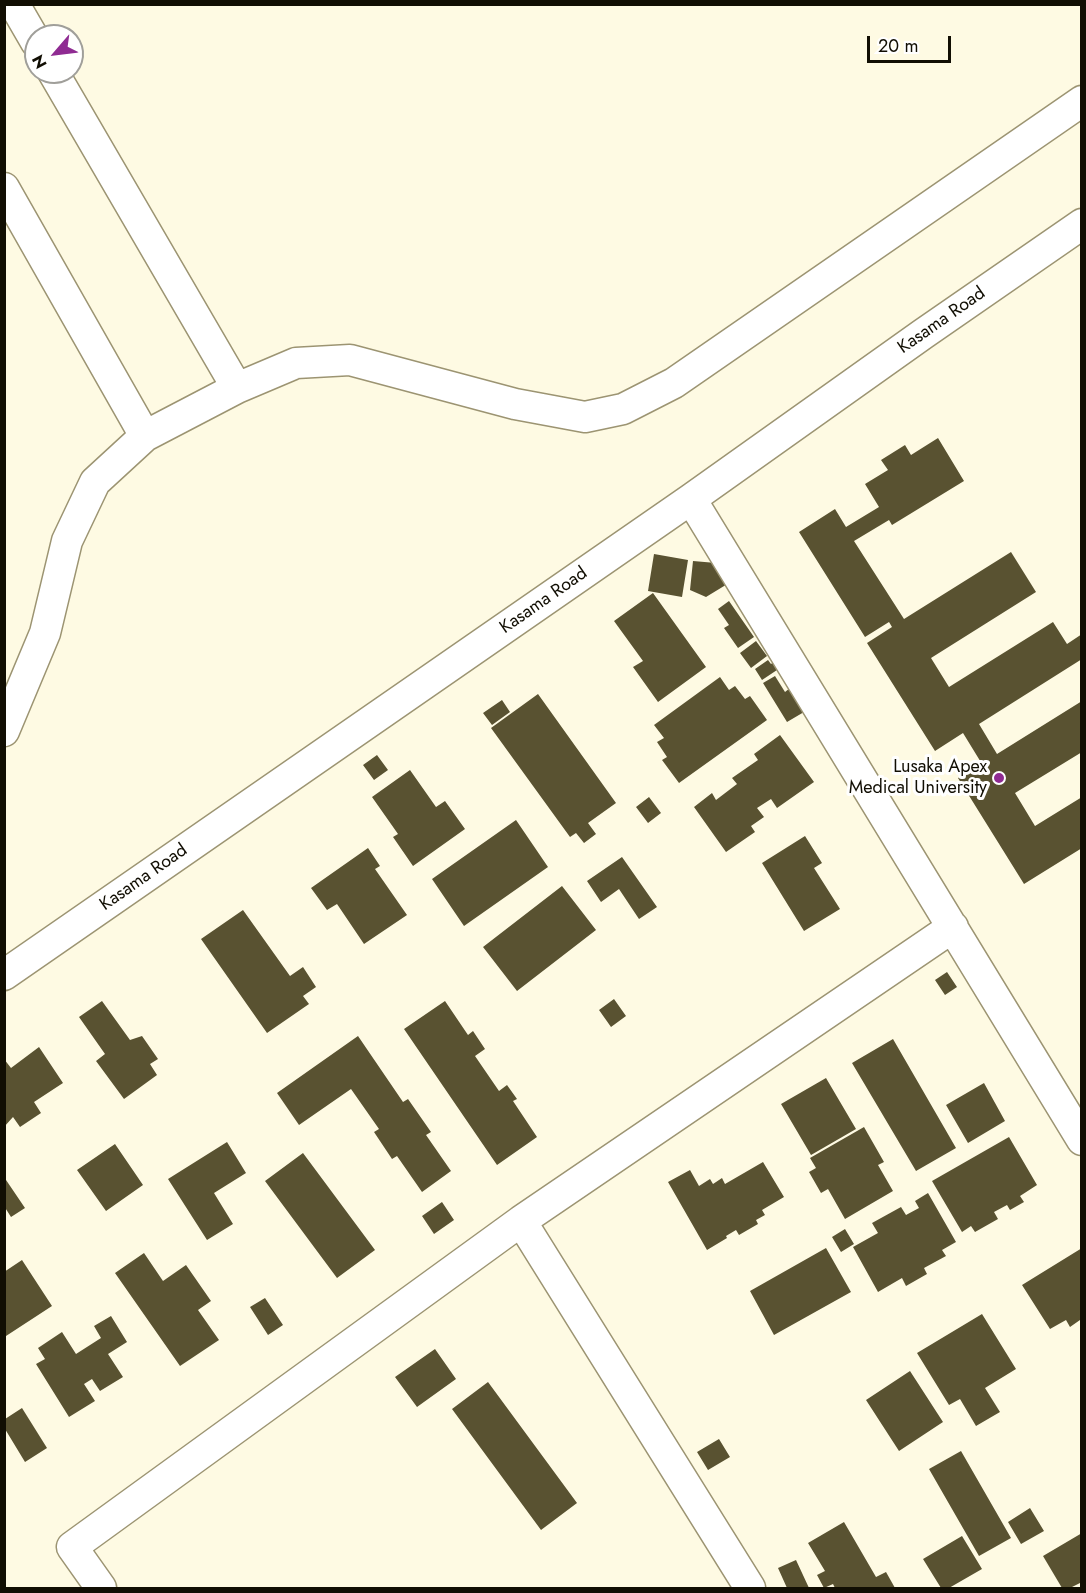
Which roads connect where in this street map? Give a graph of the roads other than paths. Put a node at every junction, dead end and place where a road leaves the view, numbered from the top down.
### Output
1 (14, 4) edge
2 (26, 24) edge
3 (60, 84) edge
4 (1082, 101) edge
5 (4, 188) edge
6 (1082, 224) edge
7 (237, 388) junction
8 (145, 436) junction
9 (691, 499) junction
10 (4, 731) edge
11 (953, 927) junction
12 (4, 975) edge
13 (1082, 1140) edge
14 (521, 1221) junction
15 (101, 1588) edge
16 (750, 1588) edge

1 - 2 street
3 - 7 street
4 - 7 street
5 - 8 street
6 - 9 street, Kasama Road
7 - 8 street
8 - 10 street
9 - 11 street
9 - 12 street, Kasama Road
11 - 13 street
11 - 14 street
14 - 15 street
14 - 16 street

